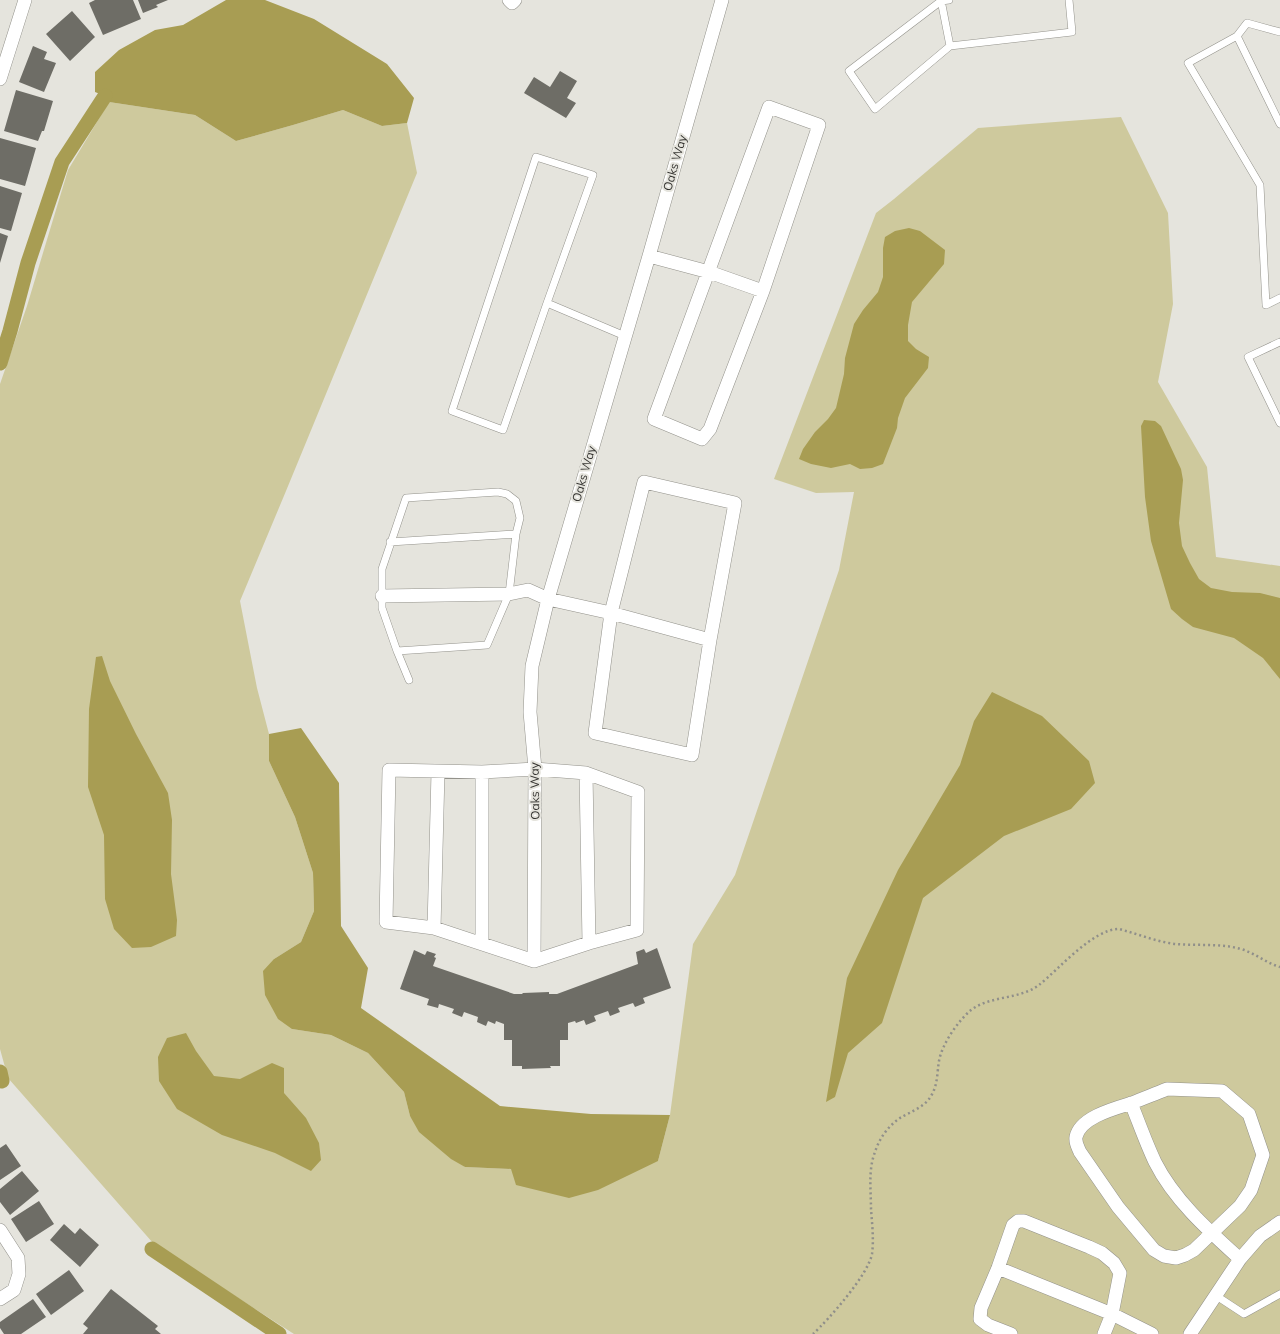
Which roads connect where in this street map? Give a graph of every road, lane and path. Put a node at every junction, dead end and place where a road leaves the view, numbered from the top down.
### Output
1 (25, 0) edge
2 (509, 0) edge
3 (515, 0) edge
4 (722, 0) edge
5 (941, 0) edge
6 (949, 0) edge
7 (1069, 0) edge
8 (1280, 32) edge
9 (1237, 36) junction
10 (950, 46) junction
11 (0, 79) edge
12 (1280, 124) edge
13 (649, 256) junction
14 (708, 272) junction
15 (763, 291) junction
16 (1280, 298) edge
17 (547, 303) junction
18 (625, 336) junction
19 (1280, 342) edge
20 (1280, 423) edge
21 (516, 534) junction
22 (390, 542) junction
23 (509, 594) junction
24 (382, 596) junction
25 (548, 599) junction
26 (611, 613) junction
27 (710, 640) junction
28 (397, 651) junction
29 (409, 680) dead end
30 (536, 769) junction
31 (438, 772) junction
32 (482, 772) junction
33 (586, 773) junction
34 (434, 928) junction
35 (482, 943) junction
36 (589, 943) junction
37 (534, 961) junction
38 (1280, 967) edge
39 (1131, 1103) junction
40 (1280, 1222) edge
41 (0, 1230) edge
42 (1212, 1233) junction
43 (1240, 1259) junction
44 (998, 1268) junction
45 (1280, 1294) edge
46 (1215, 1295) junction
47 (0, 1299) edge
48 (1112, 1314) junction
49 (813, 1334) edge
50 (1011, 1334) edge
51 (1104, 1334) edge
52 (1152, 1334) edge
53 (1190, 1334) edge

1 - 11 street
2 - 3 street
4 - 13 street, Oaks Way
5 - 6 lane
5 - 10 lane
5 - 10 lane
7 - 10 lane
8 - 9 lane
9 - 12 lane
9 - 16 lane
13 - 14 street
13 - 18 street, Oaks Way
14 - 15 street
14 - 15 street
14 - 15 street
17 - 17 lane
17 - 18 lane
18 - 25 street, Oaks Way
19 - 20 lane
21 - 22 lane
21 - 22 lane
21 - 23 lane
22 - 24 lane
23 - 24 street
23 - 25 street
23 - 28 lane
24 - 28 lane
25 - 26 street
25 - 30 street, Oaks Way
26 - 27 street
26 - 27 street
26 - 27 street
28 - 29 lane
30 - 32 street
30 - 33 street
30 - 37 street, Oaks Way
31 - 32 street
31 - 34 street
31 - 34 street
32 - 35 street
33 - 36 street
33 - 36 street
34 - 35 street
35 - 37 street
36 - 37 street
38 - 49 path
39 - 42 street
39 - 42 street
39 - 42 street
40 - 43 street
41 - 47 street
42 - 43 street
43 - 46 street
44 - 48 street
44 - 48 street
44 - 50 street
45 - 46 lane
46 - 53 street
48 - 51 street
48 - 52 street

